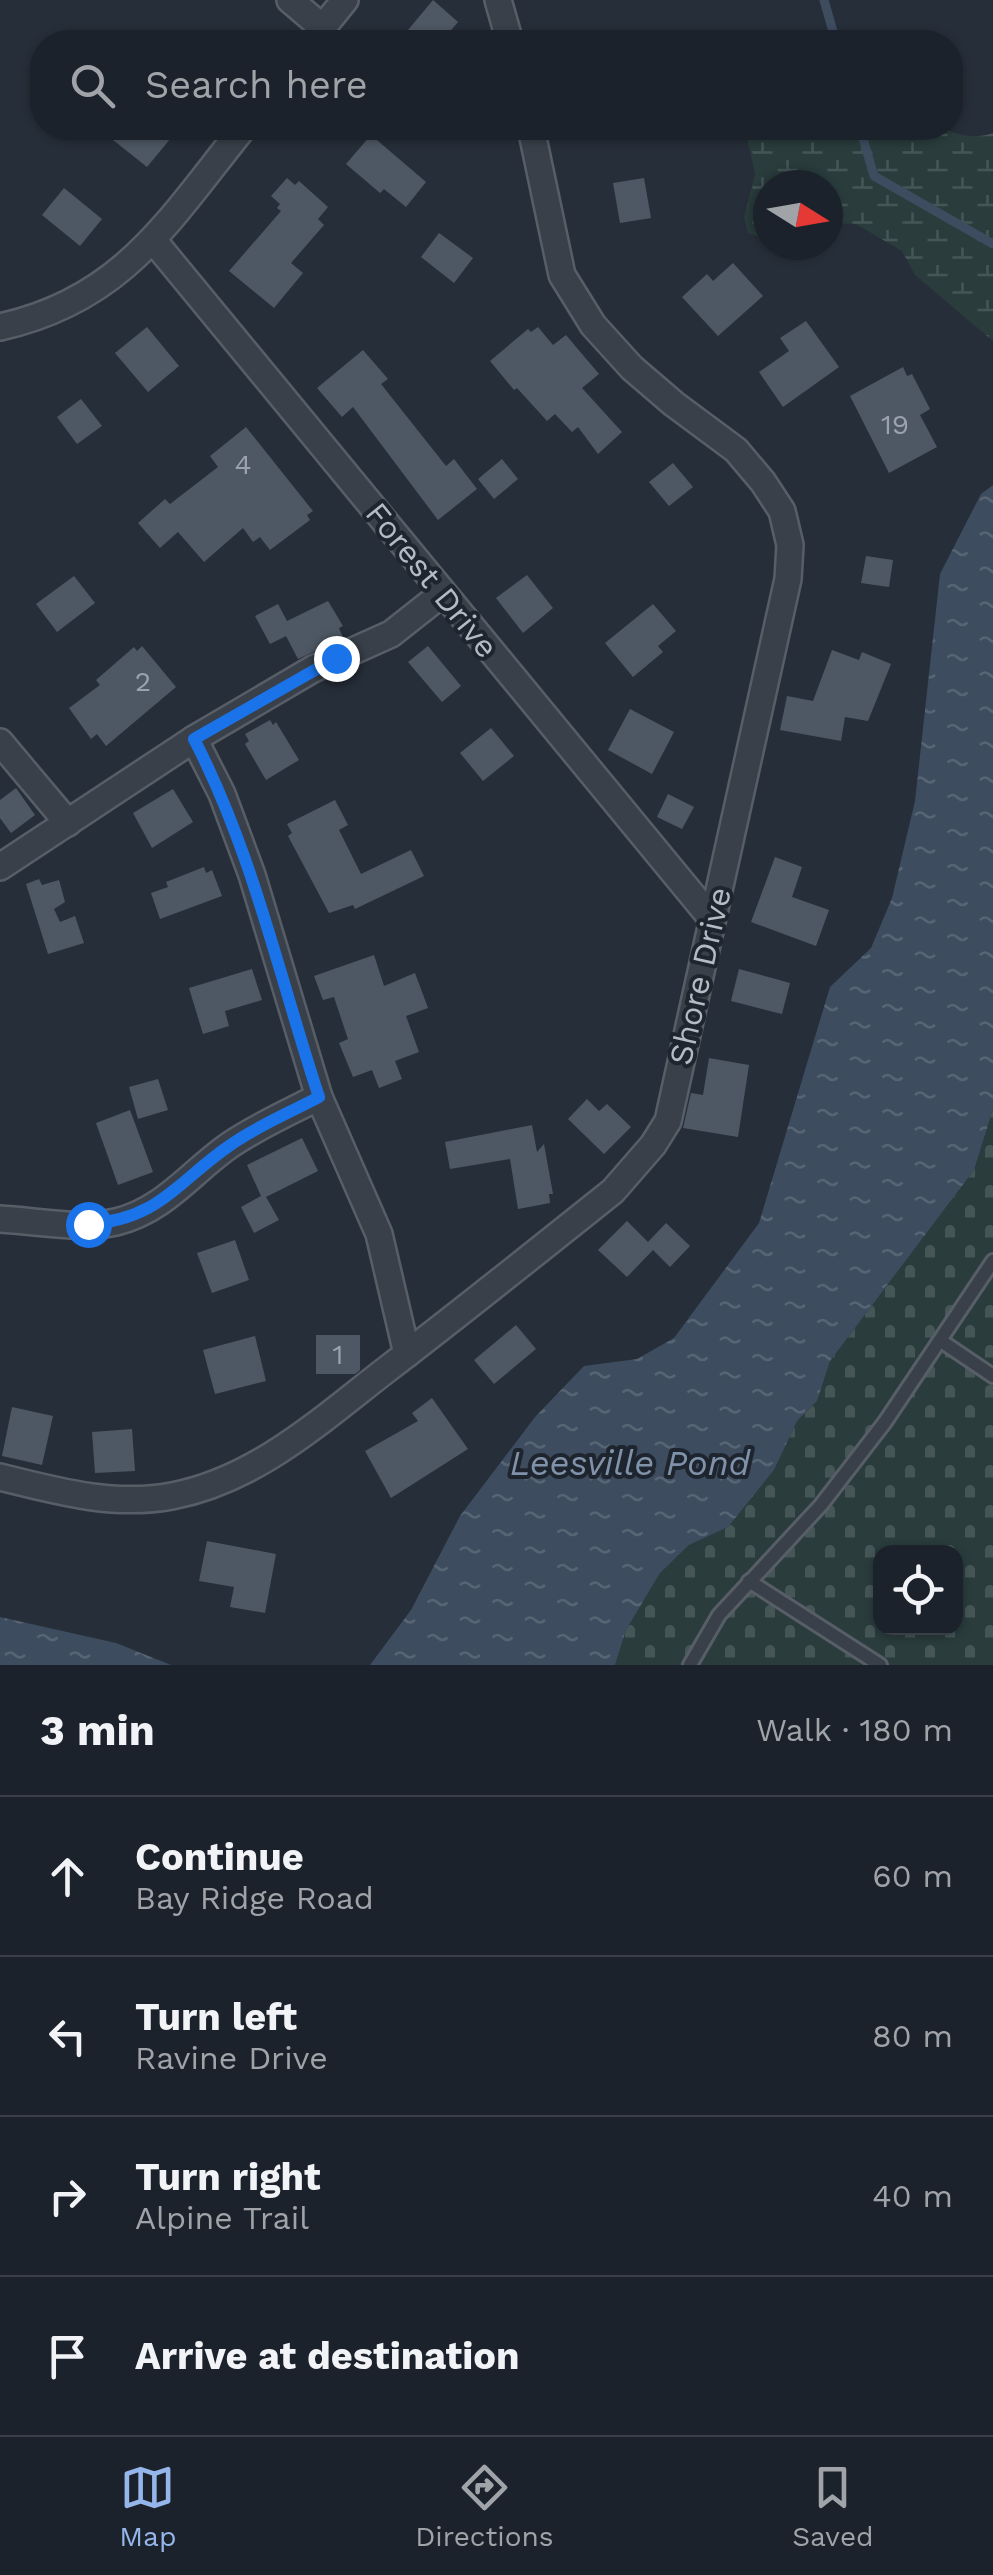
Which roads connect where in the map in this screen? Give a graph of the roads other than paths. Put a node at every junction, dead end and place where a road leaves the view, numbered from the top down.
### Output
1 (290, 0) edge
2 (345, 0) edge
3 (498, 0) edge
4 (313, 30) edge
5 (321, 30) edge
6 (507, 30) edge
7 (233, 140) edge
8 (534, 140) edge
9 (153, 240) junction
10 (0, 327) edge
11 (443, 593) junction
12 (194, 739) junction
13 (0, 742) edge
14 (68, 823) junction
15 (0, 866) edge
16 (712, 919) junction
17 (319, 1097) junction
18 (0, 1219) edge
19 (993, 1261) edge
20 (941, 1341) junction
21 (407, 1354) junction
22 (993, 1376) edge
23 (0, 1477) edge
24 (750, 1581) junction
25 (690, 1665) edge
26 (880, 1665) edge

1 - 4 street
2 - 5 street
3 - 6 street
7 - 9 street
8 - 16 street, Shore Drive
9 - 10 street
9 - 11 street, Forest Drive
11 - 12 street
11 - 16 street, Forest Drive
12 - 14 street
12 - 17 street
13 - 14 street
14 - 15 street
16 - 21 street, Shore Drive
17 - 18 street
17 - 21 street
19 - 20 lane
20 - 22 lane
20 - 24 lane
21 - 23 street, Shore Drive
24 - 25 lane
24 - 26 lane

